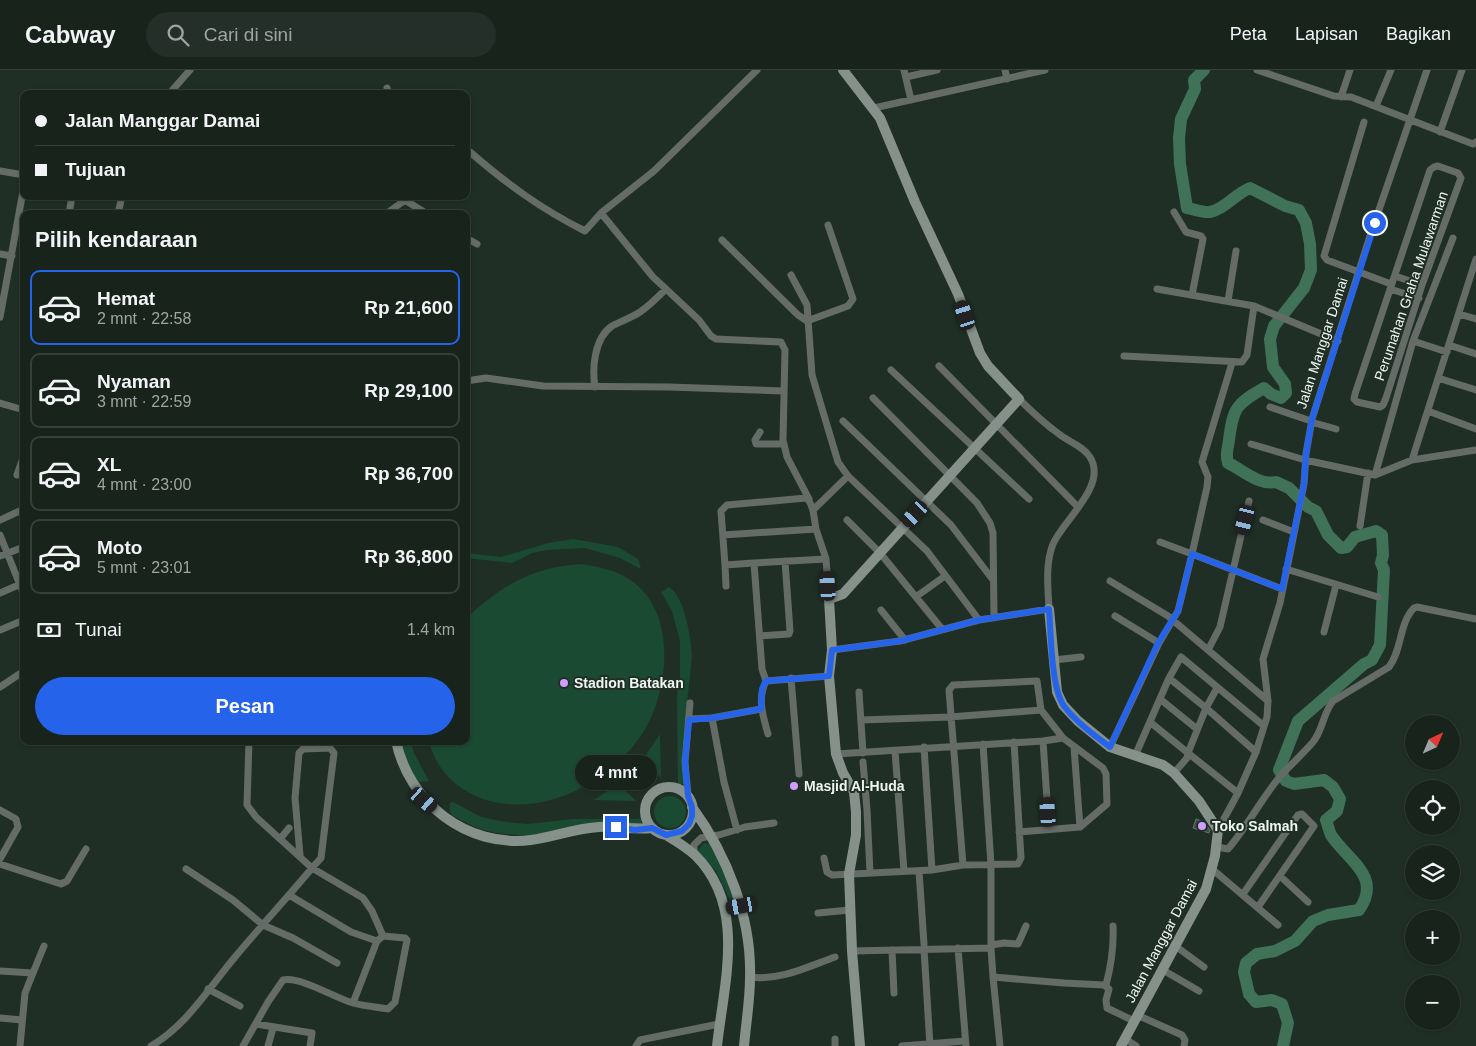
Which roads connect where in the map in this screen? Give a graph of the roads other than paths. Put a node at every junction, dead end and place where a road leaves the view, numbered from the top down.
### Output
1 (190, 70) edge
2 (757, 70) edge
3 (843, 70) edge
4 (937, 70) edge
5 (1004, 70) edge
6 (1045, 70) edge
7 (1258, 70) edge
8 (1350, 70) edge
9 (1391, 70) edge
10 (1427, 70) edge
11 (1462, 70) edge
12 (905, 73) edge
13 (1007, 78) junction
14 (172, 90) edge
15 (1342, 97) junction
16 (911, 100) junction
17 (1376, 106) junction
18 (874, 108) junction
19 (1409, 120) junction
20 (1364, 122) dead end
21 (1440, 132) junction
22 (1476, 142) edge
23 (470, 152) edge
24 (0, 171) edge
25 (20, 174) edge
26 (22, 200) edge
27 (405, 200) edge
28 (410, 200) edge
29 (392, 210) edge
30 (422, 210) edge
31 (1174, 212) dead end
32 (601, 213) junction
33 (828, 225) dead end
34 (1452, 238) dead end
35 (470, 240) edge
36 (722, 240) dead end
37 (477, 244) dead end
38 (1236, 251) dead end
39 (0, 254) edge
40 (12, 256) junction
41 (1476, 259) edge
42 (1359, 271) junction
43 (791, 275) dead end
44 (1395, 276) junction
45 (1422, 284) junction
46 (1472, 285) edge
47 (1391, 286) junction
48 (666, 289) junction
49 (1157, 289) dead end
50 (1192, 295) junction
51 (1419, 298) junction
52 (1228, 301) junction
53 (1254, 306) junction
54 (1459, 314) junction
55 (0, 317) edge
56 (1476, 319) edge
57 (807, 321) junction
58 (1338, 341) junction
59 (1414, 341) junction
60 (1448, 349) junction
61 (1476, 354) edge
62 (1124, 356) dead end
63 (1232, 363) junction
64 (939, 366) dead end
65 (891, 370) dead end
66 (1438, 378) junction
67 (470, 380) edge
68 (596, 387) junction
69 (1476, 390) edge
70 (784, 391) junction
71 (873, 398) dead end
72 (1019, 399) junction
73 (0, 403) edge
74 (1270, 407) dead end
75 (20, 409) edge
76 (1428, 411) junction
77 (843, 421) dead end
78 (1311, 422) junction
79 (997, 424) junction
80 (1476, 428) edge
81 (1336, 429) dead end
82 (760, 432) dead end
83 (784, 444) junction
84 (1251, 444) dead end
85 (975, 448) junction
86 (1476, 450) edge
87 (1305, 460) junction
88 (1412, 460) junction
89 (20, 466) edge
90 (1372, 474) junction
91 (17, 475) dead end
92 (848, 476) junction
93 (951, 476) junction
94 (808, 499) junction
95 (1029, 499) dead end
96 (1249, 501) dead end
97 (927, 502) junction
98 (1078, 507) junction
99 (813, 510) junction
100 (20, 511) edge
101 (0, 520) edge
102 (847, 520) dead end
103 (1263, 520) dead end
104 (1360, 526) dead end
105 (904, 527) junction
106 (816, 529) junction
107 (1294, 532) junction
108 (0, 535) edge
109 (723, 535) junction
110 (1160, 542) dead end
111 (20, 549) edge
112 (880, 553) junction
113 (1192, 554) junction
114 (4, 555) edge
115 (826, 559) junction
116 (785, 561) junction
117 (754, 563) junction
118 (725, 565) junction
119 (1286, 568) junction
120 (1233, 570) junction
121 (945, 576) junction
122 (993, 580) junction
123 (20, 581) edge
124 (1110, 581) dead end
125 (20, 585) edge
126 (1336, 585) junction
127 (726, 586) dead end
128 (1282, 589) junction
129 (0, 593) edge
130 (917, 596) junction
131 (836, 597) junction
132 (1378, 597) dead end
133 (1049, 609) junction
134 (881, 610) dead end
135 (1115, 616) dead end
136 (994, 617) junction
137 (1476, 619) edge
138 (979, 620) junction
139 (1173, 621) junction
140 (20, 622) edge
141 (0, 630) edge
142 (942, 630) junction
143 (1324, 632) dead end
144 (760, 636) junction
145 (905, 640) junction
146 (1158, 643) junction
147 (832, 650) junction
148 (1208, 650) junction
149 (1081, 657) dead end
150 (1054, 660) junction
151 (20, 674) edge
152 (829, 676) junction
153 (791, 678) junction
154 (1169, 678) junction
155 (766, 681) junction
156 (0, 687) edge
157 (1217, 688) junction
158 (859, 692) dead end
159 (1160, 700) junction
160 (1268, 701) junction
161 (690, 703) dead end
162 (1206, 708) junction
163 (761, 709) junction
164 (1041, 710) junction
165 (950, 717) junction
166 (712, 718) junction
167 (689, 720) junction
168 (861, 720) junction
169 (1150, 722) junction
170 (1264, 726) junction
171 (1197, 729) junction
172 (768, 734) dead end
173 (1063, 738) junction
174 (1043, 741) junction
175 (1014, 742) junction
176 (983, 744) junction
177 (249, 745) edge
178 (398, 745) edge
179 (953, 746) junction
180 (924, 747) junction
181 (1074, 747) junction
182 (1110, 747) junction
183 (895, 750) junction
184 (1256, 752) junction
185 (863, 753) junction
186 (1188, 753) junction
187 (836, 754) junction
188 (1135, 756) junction
189 (863, 762) dead end
190 (1174, 773) junction
191 (799, 774) dead end
192 (1238, 793) junction
193 (688, 796) junction
194 (692, 807) junction
195 (0, 810) edge
196 (774, 823) dead end
197 (1080, 827) junction
198 (289, 828) dead end
199 (652, 828) junction
200 (1049, 829) junction
201 (737, 830) junction
202 (1218, 830) junction
203 (1019, 832) junction
204 (666, 835) junction
205 (710, 836) junction
206 (280, 838) junction
207 (1217, 848) junction
208 (86, 849) dead end
209 (694, 854) junction
210 (300, 855) junction
211 (824, 858) dead end
212 (0, 859) edge
213 (0, 864) edge
214 (963, 865) junction
215 (991, 865) junction
216 (312, 868) junction
217 (1212, 869) junction
218 (186, 870) dead end
219 (919, 870) junction
220 (932, 870) junction
221 (904, 871) junction
222 (870, 873) junction
223 (849, 874) junction
224 (1280, 876) junction
225 (1242, 894) junction
226 (289, 895) junction
227 (1308, 902) dead end
228 (741, 906) junction
229 (1258, 907) junction
230 (725, 909) junction
231 (850, 910) junction
232 (818, 913) dead end
233 (263, 925) junction
234 (1278, 925) dead end
235 (1026, 926) dead end
236 (1113, 926) dead end
237 (746, 934) junction
238 (728, 935) junction
239 (383, 936) junction
240 (377, 941) junction
241 (991, 944) junction
242 (1174, 945) junction
243 (44, 946) dead end
244 (924, 947) junction
245 (958, 948) junction
246 (892, 950) junction
247 (852, 952) junction
248 (835, 956) dead end
249 (337, 963) dead end
250 (1204, 967) dead end
251 (1163, 970) junction
252 (0, 971) edge
253 (33, 973) junction
254 (750, 977) junction
255 (993, 977) junction
256 (1106, 985) junction
257 (208, 990) junction
258 (1199, 992) dead end
259 (894, 993) dead end
260 (353, 1003) junction
261 (240, 1006) dead end
262 (0, 1018) edge
263 (1136, 1018) junction
264 (22, 1020) junction
265 (256, 1024) junction
266 (719, 1024) junction
267 (272, 1028) junction
268 (1122, 1042) edge
269 (966, 1043) edge
270 (930, 1045) edge
271 (20, 1046) edge
272 (151, 1046) edge
273 (243, 1046) edge
274 (268, 1046) edge
275 (310, 1046) edge
276 (636, 1046) edge
277 (717, 1046) edge
278 (744, 1046) edge
279 (860, 1046) edge
280 (902, 1046) edge
281 (1000, 1046) edge
282 (1136, 1046) edge
283 (1184, 1046) edge

1 - 14 street
2 - 32 street
3 - 18 street
4 - 12 street
5 - 13 street
6 - 13 street
7 - 15 street
8 - 15 street
9 - 17 street
10 - 19 street, Jalan Manggar Damai
11 - 21 street
12 - 16 street
13 - 16 street
15 - 17 street
16 - 18 street
17 - 19 street
18 - 72 street
19 - 21 street
19 - 42 street, Jalan Manggar Damai
20 - 42 street, Perumahan Graha Mulawarman
21 - 22 street
23 - 32 street
24 - 25 street
26 - 40 street
27 - 29 street
28 - 30 street
31 - 50 street
32 - 48 street
33 - 57 street
34 - 59 street
35 - 37 street
36 - 57 street
38 - 52 street
39 - 40 street
40 - 55 street
41 - 46 street
42 - 47 street, Perumahan Graha Mulawarman
42 - 58 street, Jalan Manggar Damai
43 - 57 street
44 - 45 street
44 - 45 street, Perumahan Graha Mulawarman
44 - 47 street, Perumahan Graha Mulawarman
45 - 51 street, Perumahan Graha Mulawarman
46 - 54 street
47 - 51 street
47 - 51 street, Perumahan Graha Mulawarman
48 - 68 street
48 - 70 street
49 - 50 street
50 - 52 street
52 - 53 street
53 - 58 street
53 - 63 street
54 - 56 street
54 - 60 street
57 - 92 street
58 - 78 street, Jalan Manggar Damai
59 - 60 street
59 - 90 street
60 - 61 street
60 - 66 street
62 - 63 street
63 - 113 street
64 - 79 street
65 - 85 street
66 - 69 street
66 - 76 street
67 - 68 street
68 - 70 street
70 - 83 street
71 - 93 street
72 - 79 street
72 - 98 street
73 - 75 street
74 - 78 street
76 - 80 street
76 - 88 street
77 - 97 street
78 - 81 street
78 - 87 street, Jalan Manggar Damai
79 - 85 street
79 - 98 street
82 - 83 street
83 - 94 street
84 - 87 street
85 - 93 street
85 - 95 street
86 - 88 street
87 - 90 street
87 - 107 street, Jalan Manggar Damai
88 - 90 street
89 - 91 street
90 - 104 street
92 - 99 street
92 - 105 street
93 - 97 street
93 - 122 street
94 - 99 street
94 - 109 street
96 - 120 street
97 - 105 street
97 - 122 street
98 - 133 street
99 - 106 street
100 - 101 street
102 - 112 street
103 - 107 street
105 - 112 street
105 - 121 street
106 - 109 street
106 - 115 street
107 - 119 street, Jalan Manggar Damai
108 - 114 street
109 - 118 street
110 - 113 street
111 - 114 street
112 - 130 street
112 - 131 street
113 - 120 street
113 - 139 street
114 - 123 street
115 - 116 street
115 - 131 street
116 - 117 street
116 - 144 street
117 - 118 street
117 - 144 street
118 - 127 street
119 - 126 street
119 - 128 street, Jalan Manggar Damai
120 - 128 street
120 - 148 street
121 - 130 street
121 - 138 street
122 - 136 street
124 - 139 street
125 - 129 street
126 - 132 street
126 - 143 street
128 - 160 street, Jalan Manggar Damai
130 - 142 street
131 - 147 street
133 - 136 street
133 - 150 street
134 - 145 street
135 - 146 street
136 - 138 street
137 - 207 street
138 - 142 street
139 - 146 street
139 - 148 street
140 - 141 street
142 - 145 street
144 - 155 street
145 - 147 street
146 - 182 street
147 - 152 street
148 - 160 street
149 - 150 street
150 - 182 street
151 - 156 street
152 - 153 street
152 - 187 street
153 - 155 street
153 - 191 street
154 - 157 street
154 - 159 street
154 - 162 street
155 - 163 street
157 - 162 street
157 - 170 street
158 - 168 street
159 - 169 street
159 - 171 street
160 - 170 street, Jalan Manggar Damai
161 - 167 street
162 - 171 street
162 - 184 street
163 - 166 street
163 - 172 street
164 - 165 street
164 - 165 street
164 - 173 street
165 - 168 street
165 - 179 street
166 - 167 street
166 - 201 street
167 - 193 street
168 - 185 street
169 - 186 street
169 - 188 street
170 - 184 street, Jalan Manggar Damai
171 - 186 street
173 - 174 street
173 - 181 street
174 - 175 street
174 - 200 street
175 - 176 street
175 - 203 street
176 - 179 street
176 - 215 street
177 - 206 street
178 - 199 street
179 - 180 street
179 - 214 street
180 - 183 street
180 - 220 street
181 - 197 street
181 - 197 street
182 - 188 street
183 - 185 street
183 - 221 street
184 - 192 street, Jalan Manggar Damai
185 - 187 street
186 - 190 street
186 - 192 street
187 - 223 street
188 - 190 street
189 - 222 street
190 - 202 street
192 - 202 street, Jalan Manggar Damai
193 - 194 street
193 - 199 street
194 - 204 street
194 - 205 street
195 - 212 street
196 - 201 street
197 - 200 street
198 - 206 street
199 - 204 street
200 - 203 street
201 - 205 street
202 - 207 street, Jalan Manggar Damai
203 - 215 street
204 - 209 street
205 - 209 street
205 - 228 street
206 - 210 street
207 - 217 street, Jalan Manggar Damai
208 - 213 street
209 - 230 street
210 - 216 street
210 - 216 street
211 - 223 street
214 - 215 street
214 - 220 street
215 - 241 street
216 - 226 street
216 - 239 street
217 - 225 street
217 - 242 street, Jalan Manggar Damai
218 - 233 street
219 - 220 street
219 - 221 street
219 - 244 street
221 - 222 street
222 - 223 street
223 - 231 street
224 - 225 street
224 - 227 street
224 - 229 street
225 - 229 street
226 - 233 street
226 - 240 street
228 - 230 street
228 - 237 street
229 - 234 street
230 - 238 street
231 - 232 street
231 - 247 street
233 - 249 street
233 - 257 street
235 - 241 street
236 - 256 street
237 - 238 street
237 - 254 street
238 - 266 street
239 - 240 street
239 - 260 street
240 - 260 street
241 - 245 street
241 - 255 street
242 - 250 street
242 - 251 street, Jalan Manggar Damai
243 - 253 street
244 - 245 street
244 - 246 street
244 - 270 street
245 - 269 street
246 - 247 street
246 - 259 street
247 - 279 street
248 - 254 street
251 - 258 street
251 - 263 street, Jalan Manggar Damai
252 - 253 street
253 - 264 street
254 - 278 street
255 - 256 street
255 - 281 street
256 - 263 street
257 - 261 street
257 - 272 street
260 - 265 street
262 - 264 street
263 - 268 street, Jalan Manggar Damai
263 - 283 street
264 - 271 street
265 - 267 street
265 - 273 street
266 - 276 street
266 - 277 street
267 - 274 street
267 - 275 street
268 - 282 street
269 - 270 street
270 - 280 street

